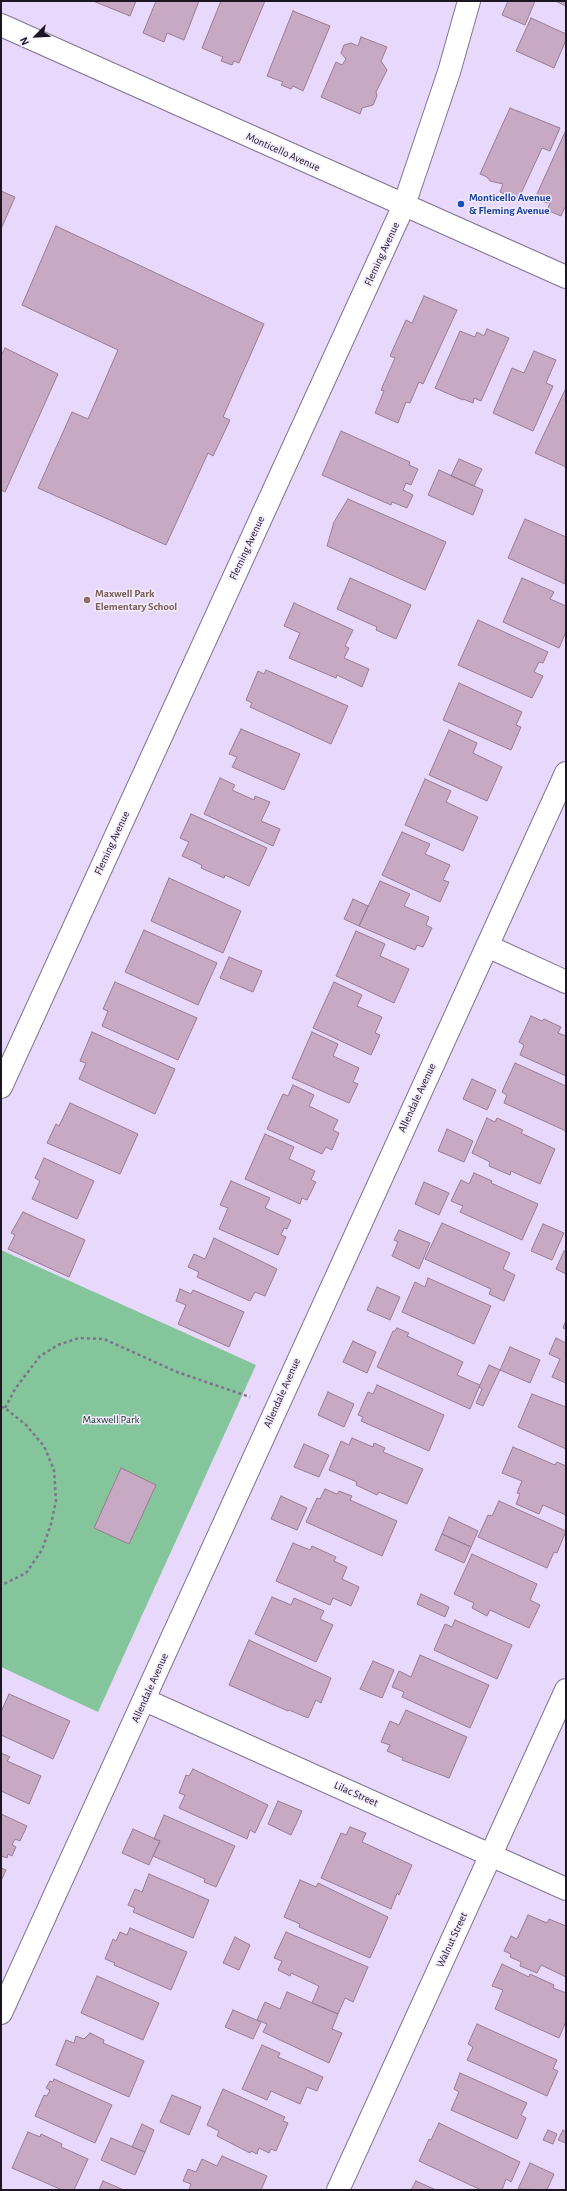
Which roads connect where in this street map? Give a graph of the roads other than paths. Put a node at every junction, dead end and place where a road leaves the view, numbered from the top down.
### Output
1 (469, 1) edge
2 (1, 25) edge
3 (404, 205) junction
4 (566, 278) edge
5 (566, 773) edge
6 (487, 946) junction
7 (566, 982) edge
8 (1, 1087) edge
9 (566, 1690) edge
10 (145, 1700) junction
11 (491, 1856) junction
12 (566, 1890) edge
13 (1, 2014) edge
14 (338, 2190) edge

1 - 3 street, Fleming Avenue
2 - 3 street, Monticello Avenue
3 - 4 street, Monticello Avenue
3 - 8 street, Fleming Avenue
5 - 6 street, Allendale Avenue
6 - 7 street
6 - 10 street, Allendale Avenue
9 - 11 street, Walnut Street
10 - 11 street, Lilac Street
10 - 13 street, Allendale Avenue
11 - 12 street, Lilac Street
11 - 14 street, Walnut Street

